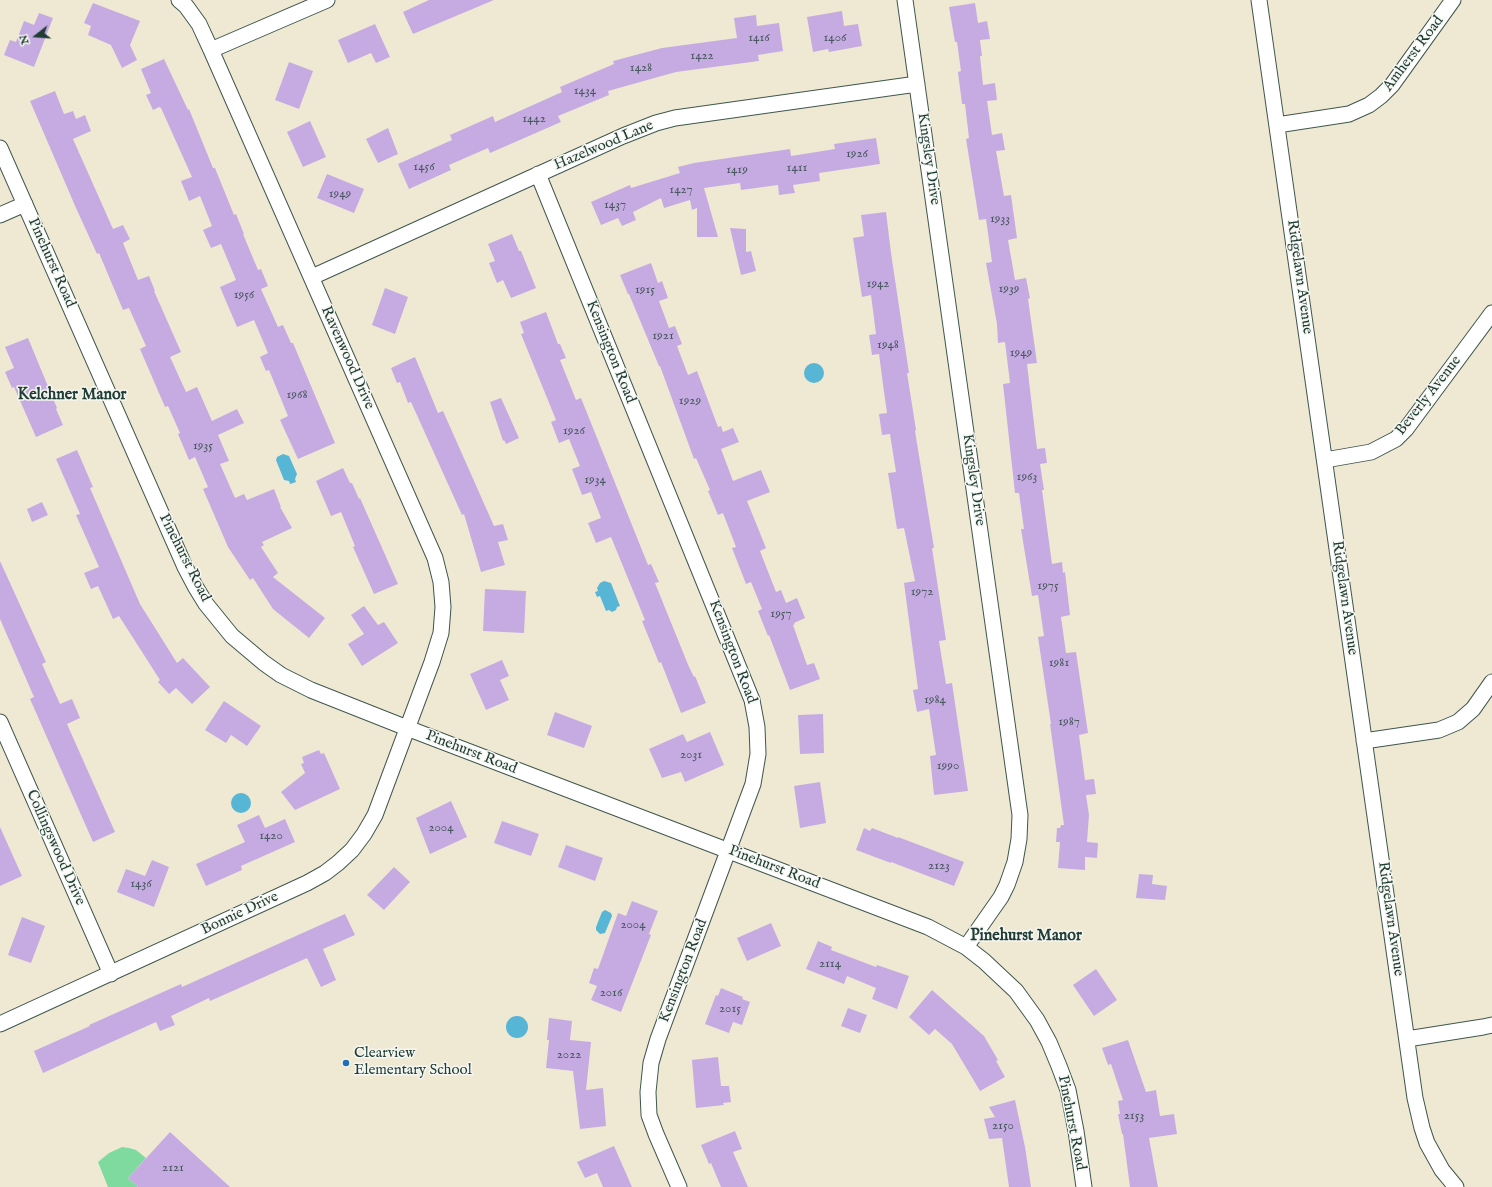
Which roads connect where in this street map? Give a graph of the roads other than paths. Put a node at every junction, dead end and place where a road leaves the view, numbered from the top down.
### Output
1 (180, 0) edge
2 (327, 0) edge
3 (905, 0) edge
4 (1259, 0) edge
5 (1454, 0) edge
6 (211, 50) junction
7 (917, 84) junction
8 (1278, 125) junction
9 (0, 148) edge
10 (538, 174) junction
11 (25, 204) junction
12 (0, 215) edge
13 (312, 277) junction
14 (1492, 313) edge
15 (1325, 460) junction
16 (1492, 682) edge
17 (0, 722) edge
18 (406, 728) junction
19 (1364, 741) junction
20 (729, 852) junction
21 (966, 947) junction
22 (111, 974) junction
23 (0, 1024) edge
24 (1492, 1025) edge
25 (1407, 1039) junction
26 (679, 1187) edge
27 (1084, 1187) edge
28 (1456, 1187) edge

1 - 6 street, Ravenwood Drive
2 - 6 street
3 - 7 street, Kingsley Drive
4 - 8 street, Ridgelawn Avenue
5 - 8 street, Amherst Road
6 - 13 street, Ravenwood Drive
7 - 10 street, Hazelwood Lane
7 - 21 street, Kingsley Drive
8 - 15 street, Ridgelawn Avenue
9 - 11 street, Pinehurst Road
10 - 13 street, Hazelwood Lane
10 - 20 street, Kensington Road
11 - 12 street
11 - 18 street, Pinehurst Road
13 - 18 street, Ravenwood Drive
14 - 15 street, Beverly Avenue
15 - 19 street, Ridgelawn Avenue
16 - 19 street
17 - 22 street, Collingswood Drive
18 - 20 street, Pinehurst Road
18 - 22 street, Bonnie Drive
19 - 25 street, Ridgelawn Avenue
20 - 21 street, Pinehurst Road
20 - 26 street, Kensington Road
21 - 27 street, Pinehurst Road
22 - 23 street, Bonnie Drive
24 - 25 street
25 - 28 street, Ridgelawn Avenue

